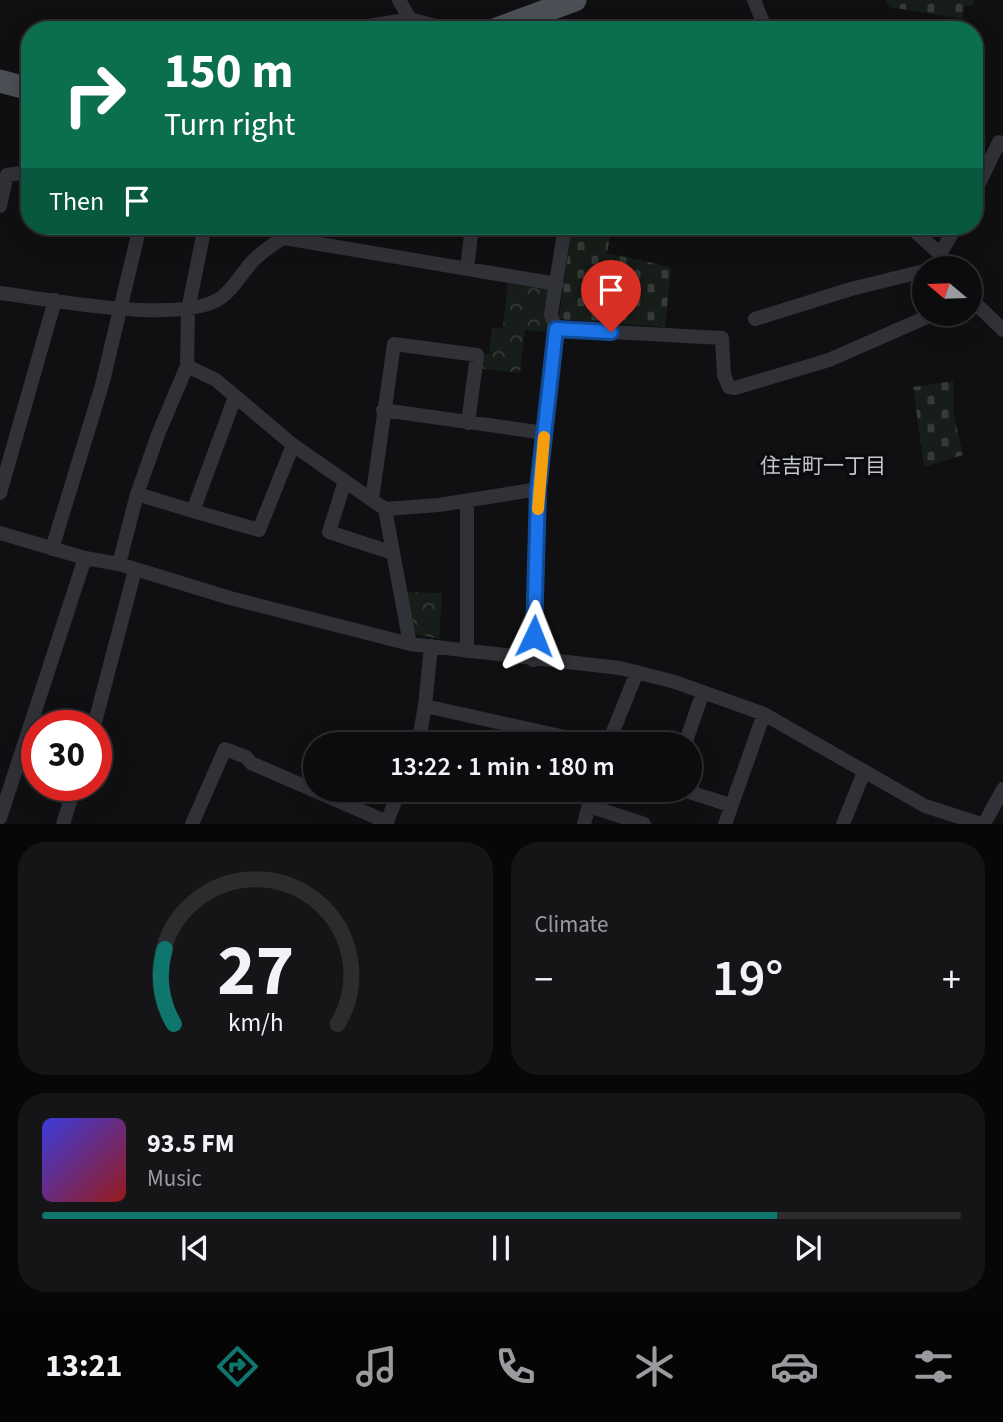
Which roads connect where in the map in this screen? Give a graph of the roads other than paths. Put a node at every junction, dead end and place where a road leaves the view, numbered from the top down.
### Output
1 (400, 0) edge
2 (575, 0) edge
3 (754, 0) edge
4 (410, 19) junction
5 (398, 21) edge
6 (417, 21) edge
7 (518, 21) edge
8 (760, 21) edge
9 (0, 81) edge
10 (21, 87) edge
11 (1003, 145) edge
12 (21, 173) edge
13 (983, 175) edge
14 (0, 206) edge
15 (138, 235) edge
16 (203, 235) edge
17 (288, 235) edge
18 (471, 235) edge
19 (564, 235) edge
20 (917, 235) edge
21 (953, 235) edge
22 (284, 238) junction
23 (937, 256) edge
24 (945, 256) edge
25 (467, 269) junction
26 (912, 274) edge
27 (556, 284) junction
28 (0, 293) edge
29 (55, 300) junction
30 (121, 308) junction
31 (188, 310) junction
32 (982, 310) edge
33 (754, 318) dead end
34 (912, 324) edge
35 (556, 329) junction
36 (1003, 330) edge
37 (187, 366) junction
38 (236, 397) junction
39 (383, 410) junction
40 (468, 422) junction
41 (545, 433) junction
42 (293, 445) junction
43 (345, 481) junction
44 (538, 489) junction
45 (0, 493) edge
46 (137, 494) junction
47 (372, 499) junction
48 (467, 502) junction
49 (385, 509) junction
50 (193, 511) junction
51 (0, 533) edge
52 (52, 549) junction
53 (393, 552) junction
54 (85, 558) junction
55 (119, 564) junction
56 (135, 570) junction
57 (410, 644) junction
58 (431, 646) junction
59 (467, 651) junction
60 (533, 660) junction
61 (637, 672) junction
62 (703, 692) junction
63 (425, 706) junction
64 (98, 710) edge
65 (764, 714) junction
66 (420, 732) edge
67 (542, 732) edge
68 (613, 732) edge
69 (689, 732) edge
70 (864, 772) junction
71 (1003, 789) edge
72 (702, 796) edge
73 (70, 801) edge
74 (395, 802) edge
75 (590, 802) edge
76 (589, 806) junction
77 (730, 806) junction
78 (0, 818) edge
79 (387, 822) edge
80 (63, 824) edge
81 (192, 824) edge
82 (584, 824) edge
83 (645, 824) edge
84 (725, 824) edge
85 (843, 824) edge
86 (983, 824) edge

1 - 4 street
2 - 7 main road
3 - 8 street
4 - 5 street
4 - 6 street
9 - 10 main road
11 - 13 street
12 - 14 street
15 - 30 street
16 - 31 street
17 - 22 street
18 - 25 street
19 - 27 street
20 - 23 street
21 - 24 street
22 - 25 street
22 - 31 street
25 - 27 street
26 - 33 street
27 - 35 street
28 - 29 street
29 - 30 street
29 - 45 street
30 - 31 street
30 - 52 street
31 - 37 street
32 - 36 street
34 - 35 street
35 - 41 street
37 - 38 street
37 - 46 street
38 - 42 street
38 - 50 street
39 - 40 street
39 - 40 street
39 - 47 street
40 - 41 street
41 - 44 street
42 - 43 street
42 - 50 street
43 - 47 street
43 - 53 street
44 - 48 street
44 - 60 street
46 - 50 street
46 - 55 street
47 - 49 street
48 - 49 street
48 - 59 street
49 - 53 street
51 - 52 street
52 - 54 street
53 - 57 street
54 - 55 street
54 - 78 street
55 - 56 street
56 - 57 street
56 - 64 street
57 - 58 street
58 - 59 street
58 - 63 street
59 - 60 street
60 - 61 street
61 - 62 street
61 - 68 street
62 - 65 street
62 - 69 street
63 - 66 street
63 - 67 street
65 - 70 street
65 - 77 street
70 - 85 street
70 - 86 street
71 - 86 street
72 - 77 street
73 - 80 street
74 - 79 street
75 - 76 street
76 - 82 street
76 - 83 street
77 - 84 street
79 - 81 street

